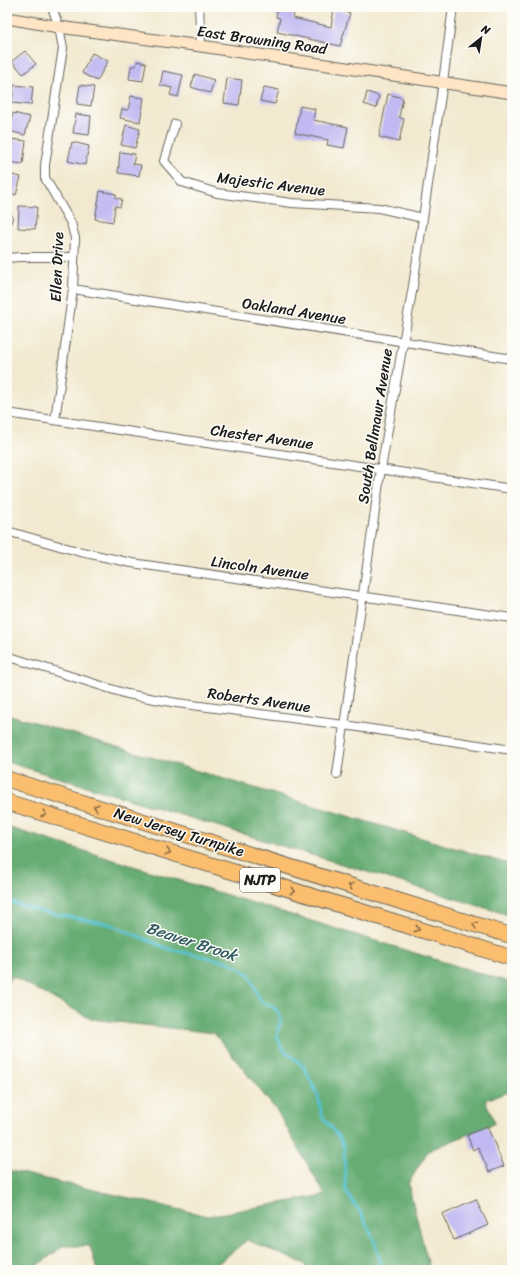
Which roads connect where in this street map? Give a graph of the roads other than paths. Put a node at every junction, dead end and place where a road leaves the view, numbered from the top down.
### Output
1 (52, 7) edge
2 (200, 7) edge
3 (452, 7) edge
4 (7, 18) edge
5 (59, 27) junction
6 (201, 46) junction
7 (443, 82) junction
8 (512, 93) edge
9 (175, 124) dead end
10 (423, 218) junction
11 (74, 257) junction
12 (7, 258) edge
13 (72, 289) junction
14 (403, 343) junction
15 (512, 359) edge
16 (7, 413) edge
17 (55, 420) junction
18 (381, 469) junction
19 (512, 489) edge
20 (7, 531) edge
21 (362, 596) junction
22 (512, 618) edge
23 (7, 656) edge
24 (344, 725) junction
25 (512, 750) edge
26 (337, 774) dead end
27 (7, 779) edge
28 (7, 802) edge
29 (512, 936) edge
30 (512, 958) edge

1 - 5 street, Ellen Drive
2 - 6 street
3 - 7 street, South Bellmawr Avenue
4 - 5 main road, East Browning Road
5 - 6 main road, East Browning Road
5 - 11 street, Ellen Drive
6 - 7 main road, East Browning Road
7 - 8 main road, East Browning Road
7 - 10 street, South Bellmawr Avenue
9 - 10 street, Majestic Avenue
10 - 14 street, South Bellmawr Avenue
11 - 12 street
11 - 13 street, Ellen Drive
13 - 14 street, Oakland Avenue
13 - 17 street, Ellen Drive
14 - 15 street, Oakland Avenue
14 - 18 street, South Bellmawr Avenue
16 - 17 street, Chester Avenue
17 - 18 street, Chester Avenue
18 - 19 street, Chester Avenue
18 - 21 street, South Bellmawr Avenue
20 - 21 street, Lincoln Avenue
21 - 22 street, Lincoln Avenue
21 - 24 street, South Bellmawr Avenue
23 - 24 street, Roberts Avenue
24 - 25 street, Roberts Avenue
24 - 26 street, South Bellmawr Avenue
29 -> 27 highway, New Jersey Turnpike / NJTP
28 -> 30 highway, New Jersey Turnpike / NJTP

